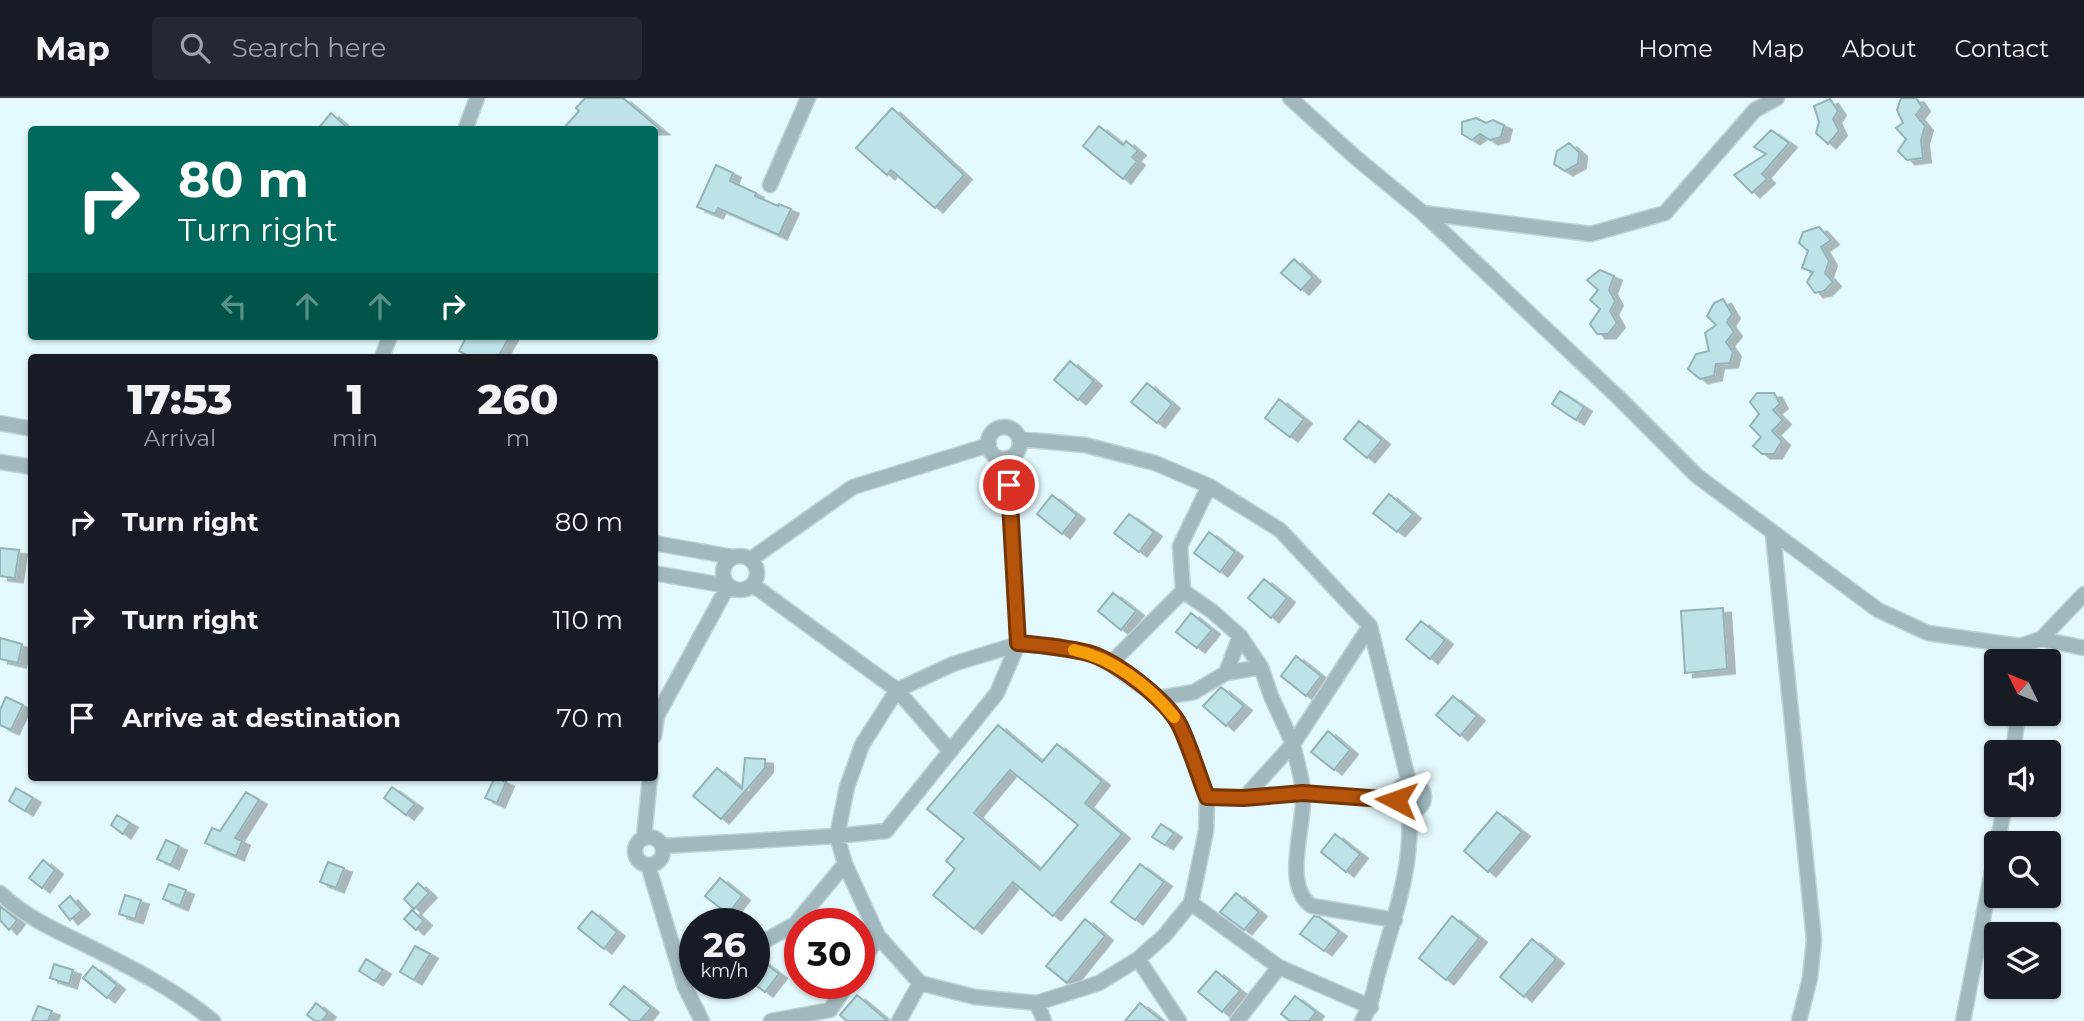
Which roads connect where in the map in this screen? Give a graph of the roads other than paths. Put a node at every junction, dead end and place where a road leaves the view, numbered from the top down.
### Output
1 (477, 98) edge
2 (808, 98) edge
3 (1290, 98) edge
4 (1777, 98) edge
5 (466, 126) edge
6 (770, 185) dead end
7 (1423, 213) junction
8 (0, 423) edge
9 (28, 428) edge
10 (1019, 439) junction
11 (989, 445) junction
12 (1007, 458) junction
13 (0, 462) edge
14 (28, 466) edge
15 (1209, 486) junction
16 (1773, 534) junction
17 (658, 544) edge
18 (733, 557) junction
19 (751, 559) junction
20 (658, 574) edge
21 (753, 585) junction
22 (729, 586) junction
23 (1183, 591) junction
24 (2084, 594) edge
25 (1370, 626) junction
26 (1240, 636) junction
27 (2041, 639) junction
28 (1018, 643) junction
29 (2020, 646) junction
30 (2084, 648) edge
31 (2020, 649) edge
32 (1110, 664) junction
33 (1261, 667) junction
34 (1226, 673) junction
35 (897, 690) junction
36 (1159, 698) junction
37 (658, 714) edge
38 (1293, 744) junction
39 (950, 751) junction
40 (650, 781) edge
41 (1409, 783) junction
42 (1303, 793) junction
43 (1207, 797) junction
44 (1244, 798) junction
45 (1396, 800) junction
46 (1409, 812) junction
47 (837, 836) junction
48 (644, 837) junction
49 (663, 846) junction
50 (845, 864) junction
51 (648, 865) junction
52 (0, 893) edge
53 (1191, 904) junction
54 (1985, 908) edge
55 (1395, 920) junction
56 (878, 936) junction
57 (770, 938) edge
58 (875, 941) edge
59 (679, 953) edge
60 (1138, 959) junction
61 (1279, 967) junction
62 (920, 983) junction
63 (695, 999) edge
64 (841, 999) edge
65 (1037, 1003) junction
66 (1371, 1007) junction
67 (833, 1016) edge
68 (213, 1021) edge
69 (702, 1021) edge
70 (771, 1021) edge
71 (899, 1021) edge
72 (1044, 1021) edge
73 (1179, 1021) edge
74 (1237, 1021) edge
75 (1362, 1021) edge
76 (1799, 1021) edge
77 (1963, 1021) edge

1 - 5 street
2 - 6 street
3 - 7 street
4 - 7 street
7 - 16 street
8 - 9 street
10 - 11 street
10 - 12 street
10 - 15 street
11 - 12 street
11 - 19 street
12 - 28 street
13 - 14 street
15 - 23 street
15 - 25 street
16 - 29 street
16 - 76 street
17 - 18 street
18 - 19 street
18 - 22 street
19 - 21 street
20 - 22 street
21 - 22 street
21 - 35 street
22 - 37 street
23 - 26 street
23 - 32 street
24 - 27 street
25 - 38 street
25 - 41 street
26 - 33 street
26 - 34 street
27 - 29 street
27 - 30 street
28 - 32 street
28 - 35 street
28 - 39 street
29 - 31 street
32 - 36 street
33 - 34 street
33 - 38 street
34 - 36 street
35 - 39 street
35 - 47 street
36 - 43 street
38 - 42 street
38 - 44 street
39 - 47 street
40 - 48 street
41 - 45 street
41 - 46 street
42 - 44 street
42 - 45 street
42 - 55 street
43 - 44 street
43 - 53 street
45 - 46 street
46 - 55 street
47 - 49 street
47 - 50 street
48 - 49 street
48 - 51 street
49 - 51 street
50 - 56 street
50 - 57 street
51 - 59 street
52 - 68 street
53 - 60 street
53 - 61 street
54 - 77 street
55 - 66 street
56 - 58 street
56 - 62 street
60 - 65 street
60 - 73 street
61 - 66 street
61 - 74 street
62 - 65 street
62 - 71 street
63 - 69 street
64 - 67 street
65 - 72 street
66 - 75 street
67 - 70 street

